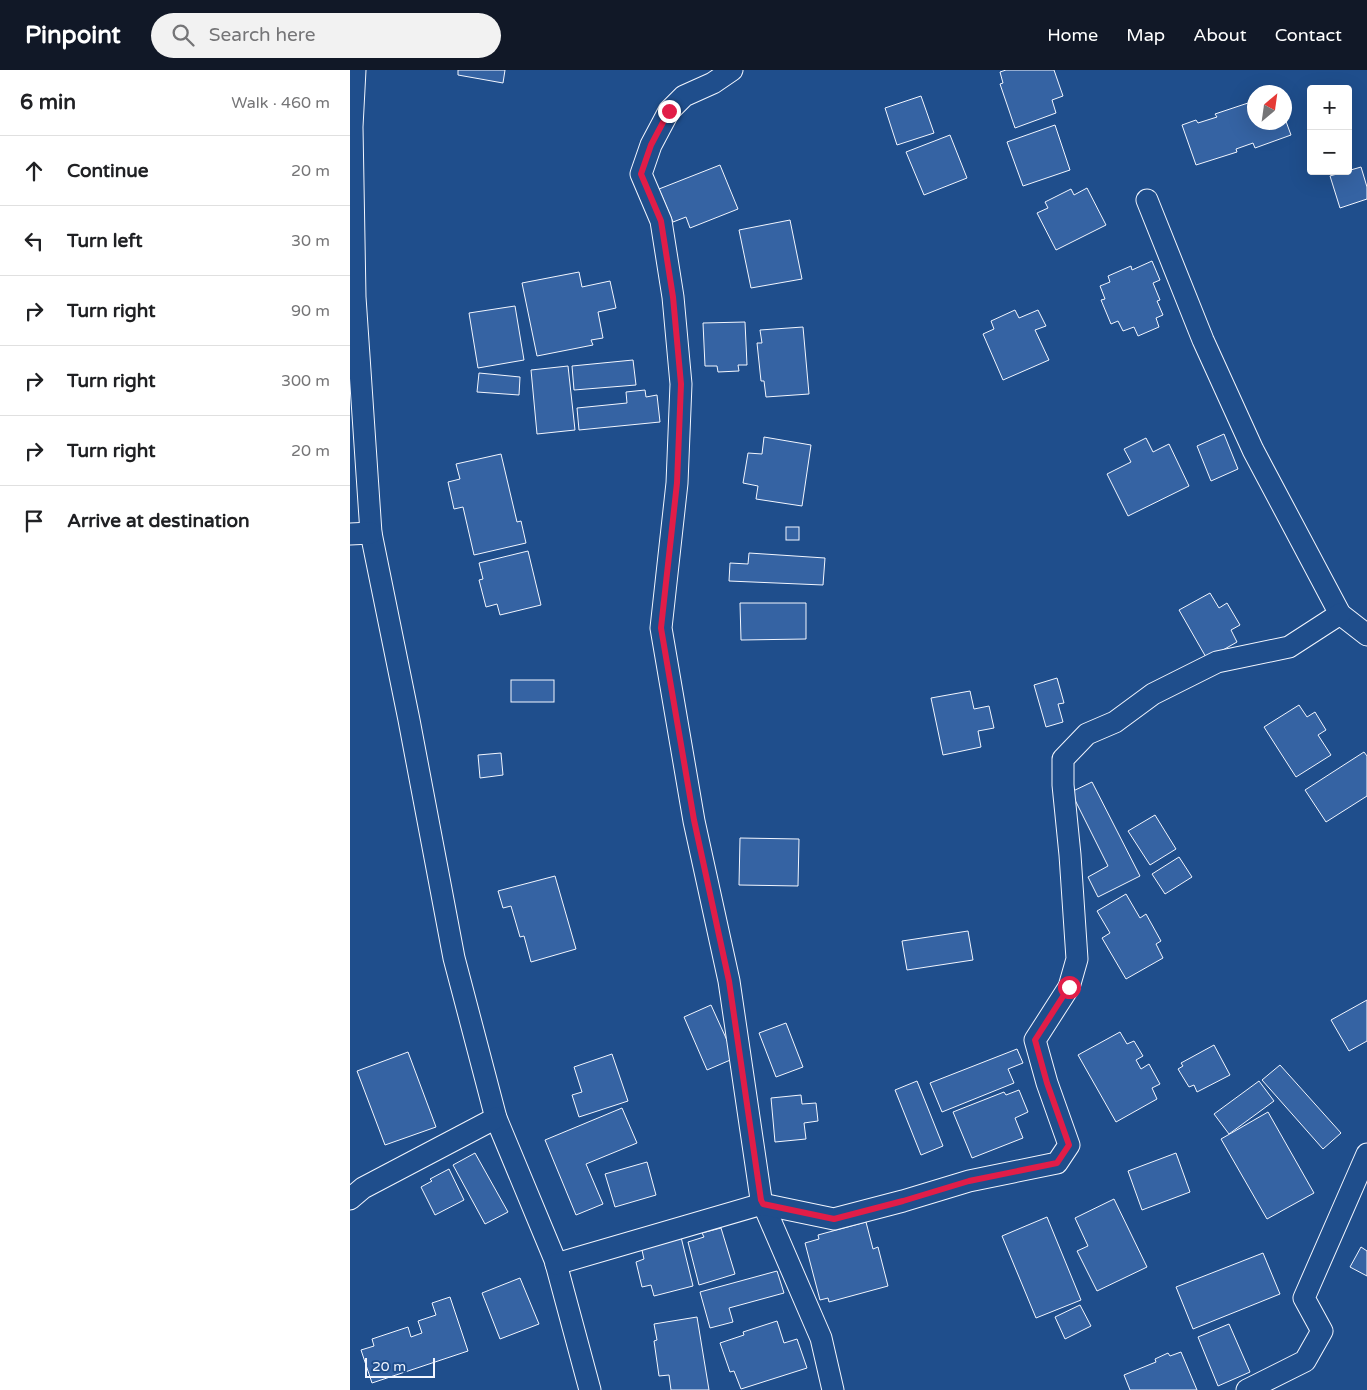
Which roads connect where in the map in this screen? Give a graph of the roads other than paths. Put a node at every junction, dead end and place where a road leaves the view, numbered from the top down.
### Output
1 (355, 70) edge
2 (732, 70) edge
3 (1147, 200) dead end
4 (360, 534) edge
5 (1340, 614) junction
6 (1367, 635) edge
7 (496, 1118) junction
8 (1367, 1154) edge
9 (350, 1199) edge
10 (763, 1204) junction
11 (556, 1264) junction
12 (590, 1390) edge
13 (833, 1390) edge
14 (1247, 1390) edge

1 - 4 street
2 - 10 street
3 - 5 street
4 - 7 street
5 - 6 street
5 - 10 street
7 - 9 street
7 - 11 street
8 - 14 street
10 - 11 street
10 - 13 street
11 - 12 street

